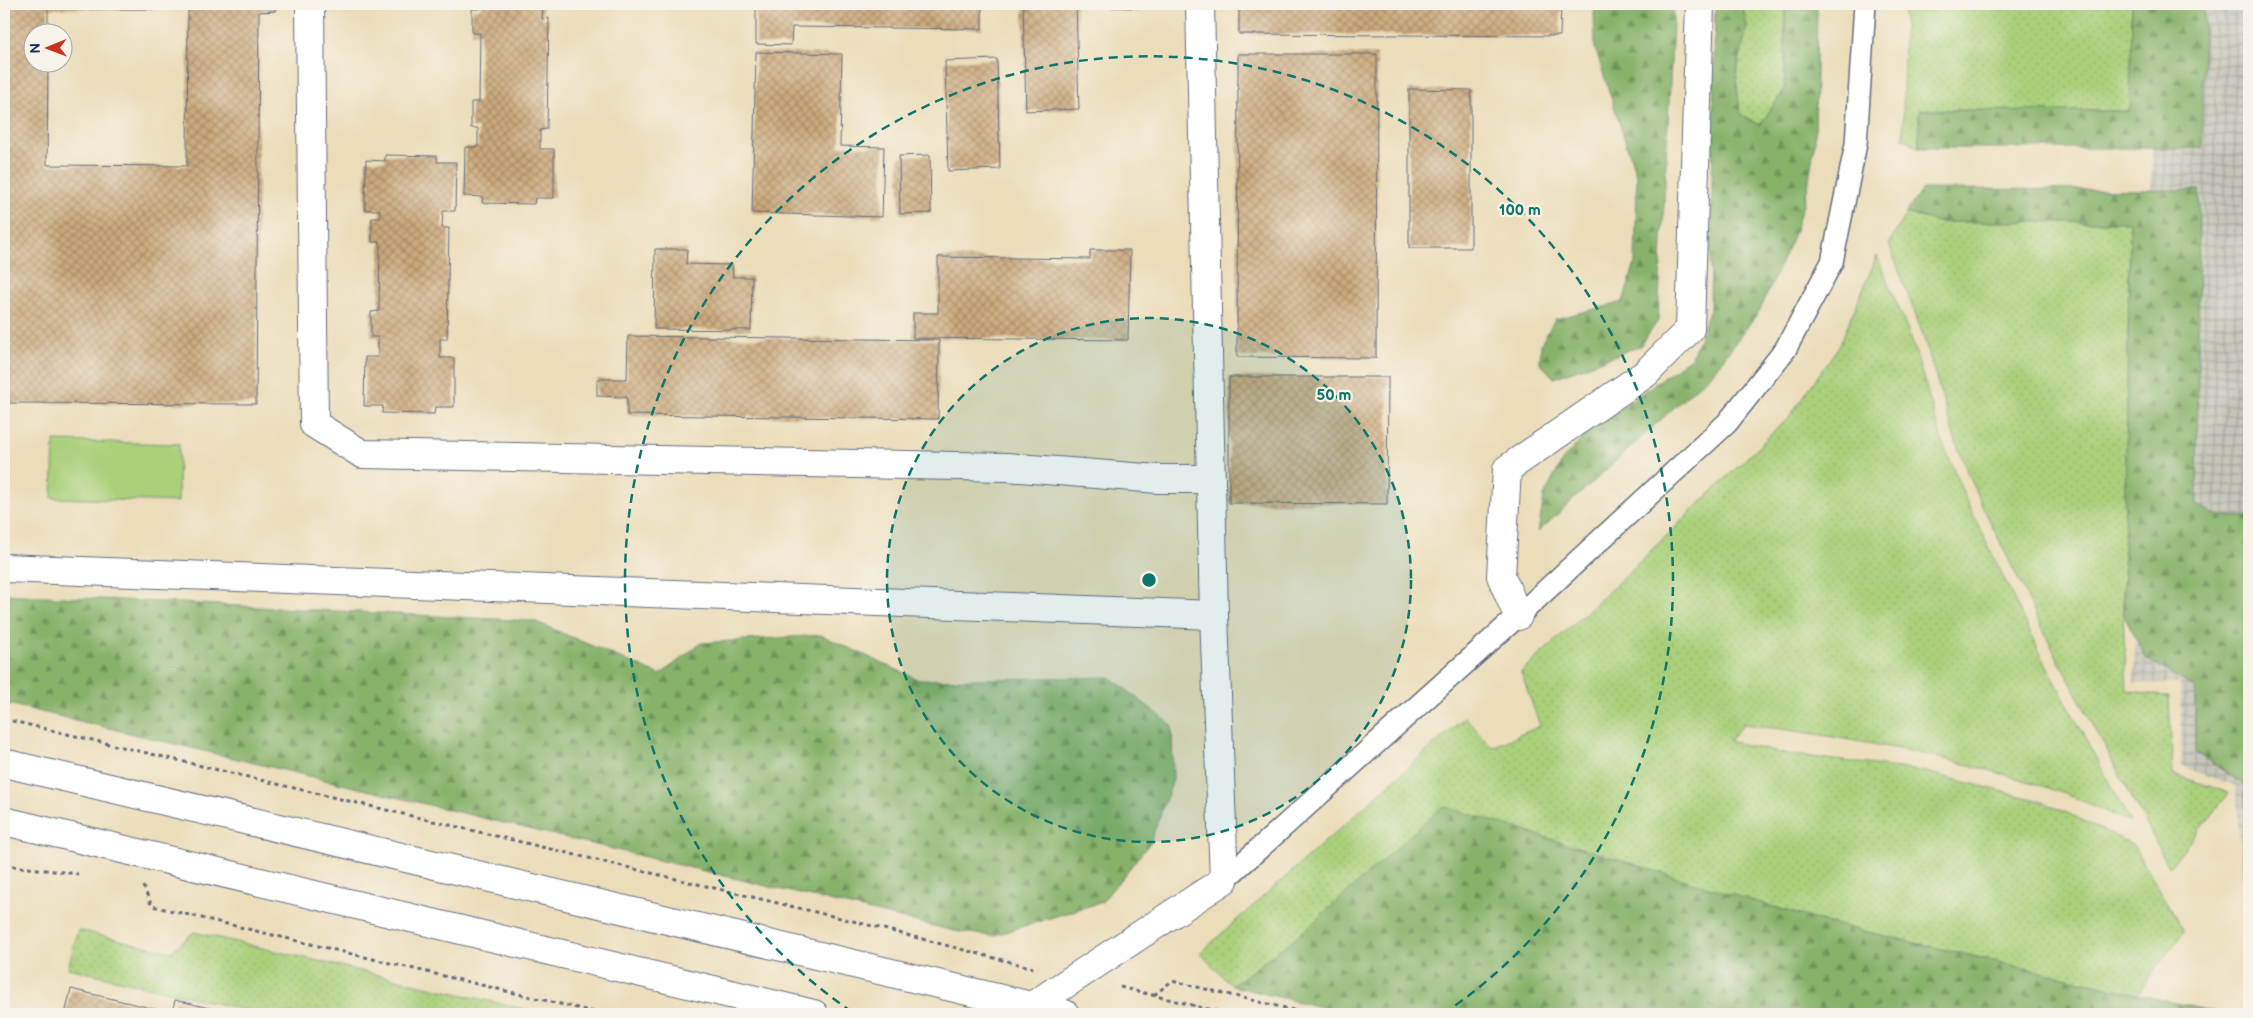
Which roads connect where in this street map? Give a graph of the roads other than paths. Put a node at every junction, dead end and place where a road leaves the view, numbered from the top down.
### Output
1 (310, 4) edge
2 (1200, 4) edge
3 (1700, 4) edge
4 (1865, 4) edge
5 (1211, 479) junction
6 (4, 568) edge
7 (1214, 615) junction
8 (1518, 616) junction
9 (4, 763) edge
10 (4, 821) edge
11 (1224, 880) junction
12 (1031, 1010) edge
13 (814, 1014) edge
14 (1065, 1014) edge

1 - 5 main road
2 - 5 main road
3 - 8 main road
4 - 8 lane
5 - 7 main road
6 - 7 main road
7 - 11 main road
8 - 11 lane
9 - 12 main road
10 - 13 main road
11 - 12 main road
12 - 14 main road

